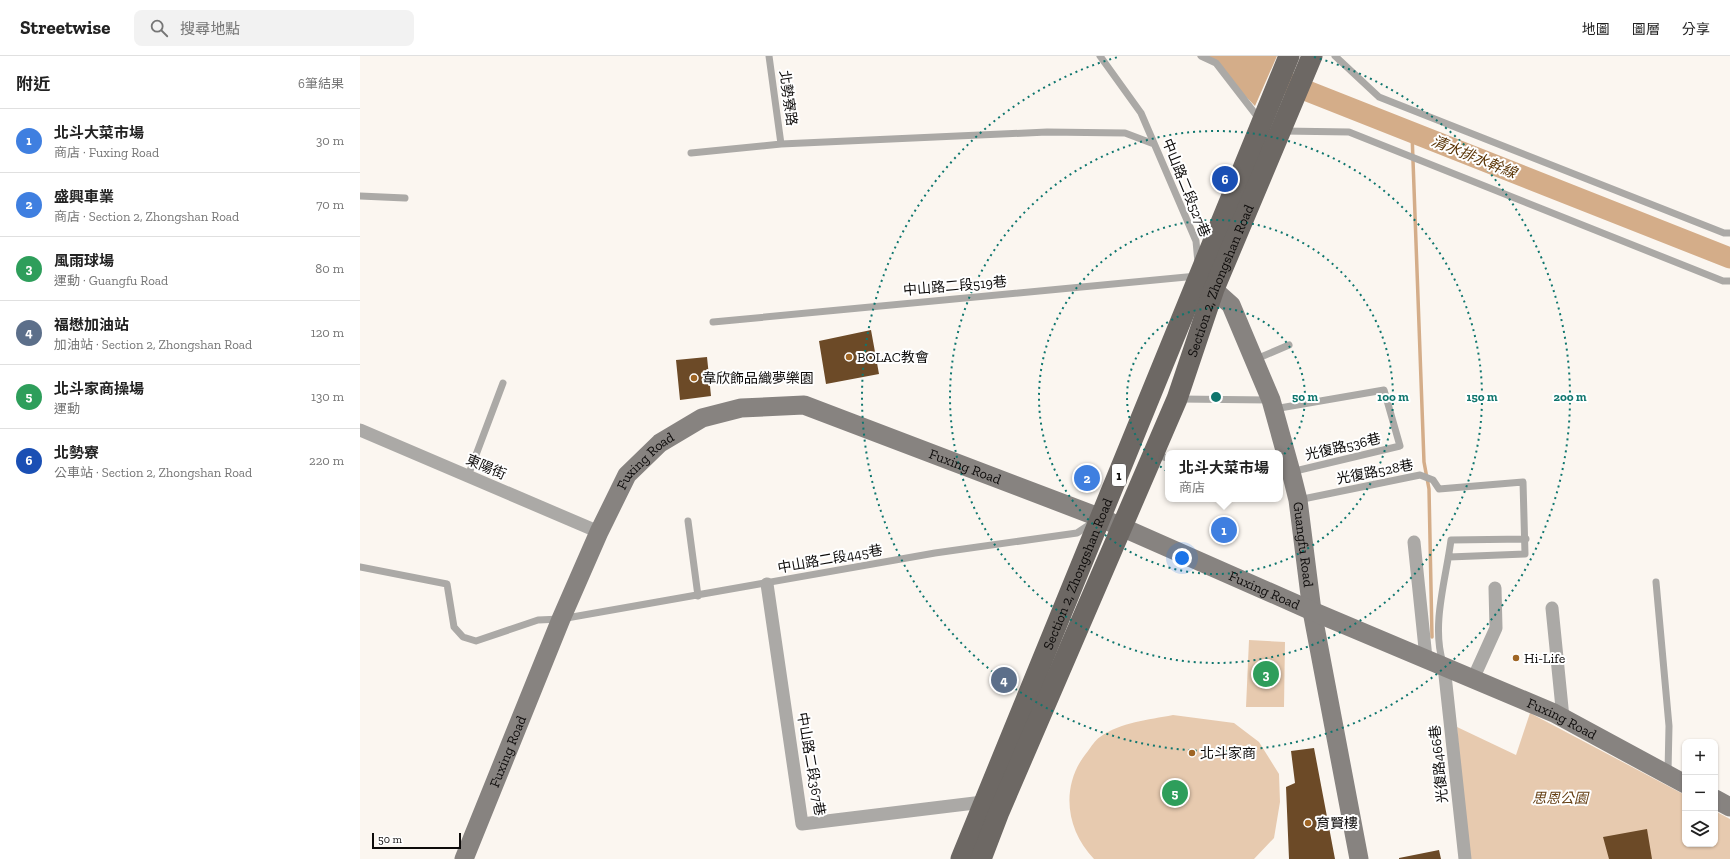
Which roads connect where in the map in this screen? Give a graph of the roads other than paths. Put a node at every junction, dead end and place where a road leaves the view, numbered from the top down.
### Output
1 (769, 56) edge
2 (1100, 56) edge
3 (1201, 56) edge
4 (1289, 56) edge
5 (1312, 56) edge
6 (1335, 56) edge
7 (1271, 126) junction
8 (781, 144) junction
9 (1154, 144) junction
10 (691, 153) dead end
11 (360, 196) edge
12 (405, 198) dead end
13 (1730, 233) edge
14 (1730, 281) edge
15 (1206, 282) junction
16 (713, 322) dead end
17 (1289, 345) dead end
18 (1254, 360) junction
19 (503, 383) dead end
20 (1177, 398) junction
21 (1272, 404) junction
22 (360, 430) edge
23 (1281, 450) edge
24 (1161, 456) edge
25 (1283, 457) edge
26 (1286, 472) edge
27 (468, 476) junction
28 (1298, 500) junction
29 (1101, 518) junction
30 (688, 521) dead end
31 (1122, 527) junction
32 (598, 532) junction
33 (1526, 539) junction
34 (1414, 542) dead end
35 (1449, 557) junction
36 (360, 567) edge
37 (1656, 582) dead end
38 (768, 584) junction
39 (1496, 588) dead end
40 (698, 596) junction
41 (1552, 608) dead end
42 (1312, 611) junction
43 (561, 619) junction
44 (1426, 658) junction
45 (1444, 666) junction
46 (1473, 679) junction
47 (1563, 718) junction
48 (1668, 775) junction
49 (1682, 782) edge
50 (1718, 801) edge
51 (991, 807) junction
52 (1730, 807) edge
53 (464, 859) edge
54 (961, 859) edge
55 (981, 859) edge
56 (1359, 859) edge
57 (1465, 859) edge

1 - 8 lane, 北勢寮路
2 - 9 lane, 中山路二段527巷
3 - 7 lane
4 - 7 main road, Section 2, Zhongshan Road / 1
5 - 7 main road, Section 2, Zhongshan Road / 1
6 - 13 lane
7 - 14 lane
7 - 15 main road, Section 2, Zhongshan Road / 1
8 - 9 lane
8 - 10 lane
9 - 15 lane, 中山路二段527巷
11 - 12 lane
15 - 16 lane, 中山路二段519巷
15 - 18 street, Guangfu Road
15 - 20 main road, Section 2, Zhongshan Road / 1
15 - 29 main road, Section 2, Zhongshan Road / 1
17 - 18 lane
18 - 21 street, Guangfu Road
19 - 27 lane
20 - 21 lane
20 - 24 main road, Section 2, Zhongshan Road / 1
21 - 23 street, Guangfu Road
21 - 26 lane, 光復路536巷
22 - 27 street, 東陽街
24 - 31 main road, Section 2, Zhongshan Road / 1
25 - 26 street, Guangfu Road
26 - 28 street, Guangfu Road
27 - 32 street, 東陽街
28 - 33 lane, 光復路528巷
28 - 42 street, Guangfu Road
29 - 31 street, Fuxing Road
29 - 32 street, Fuxing Road
29 - 38 lane, 中山路二段445巷
29 - 51 main road, Section 2, Zhongshan Road / 1
30 - 40 lane
31 - 42 street, Fuxing Road
31 - 51 main road, Section 2, Zhongshan Road / 1
32 - 43 street, Fuxing Road
33 - 35 lane
33 - 35 lane
34 - 44 street
35 - 45 lane
36 - 43 lane, 中山路二段445巷
37 - 48 lane
38 - 40 lane, 中山路二段445巷
38 - 51 street, 中山路二段367巷
39 - 46 street
40 - 43 lane, 中山路二段445巷
41 - 47 street
42 - 44 street, Fuxing Road
42 - 56 street, Guangfu Road
43 - 53 street, Fuxing Road
44 - 45 street, Fuxing Road
45 - 46 street, Fuxing Road
45 - 57 street, 光復路466巷
46 - 47 street, Fuxing Road
47 - 48 street, Fuxing Road
48 - 49 street, Fuxing Road
50 - 52 street
51 - 54 main road, Section 2, Zhongshan Road / 1
51 - 55 main road, Section 2, Zhongshan Road / 1

